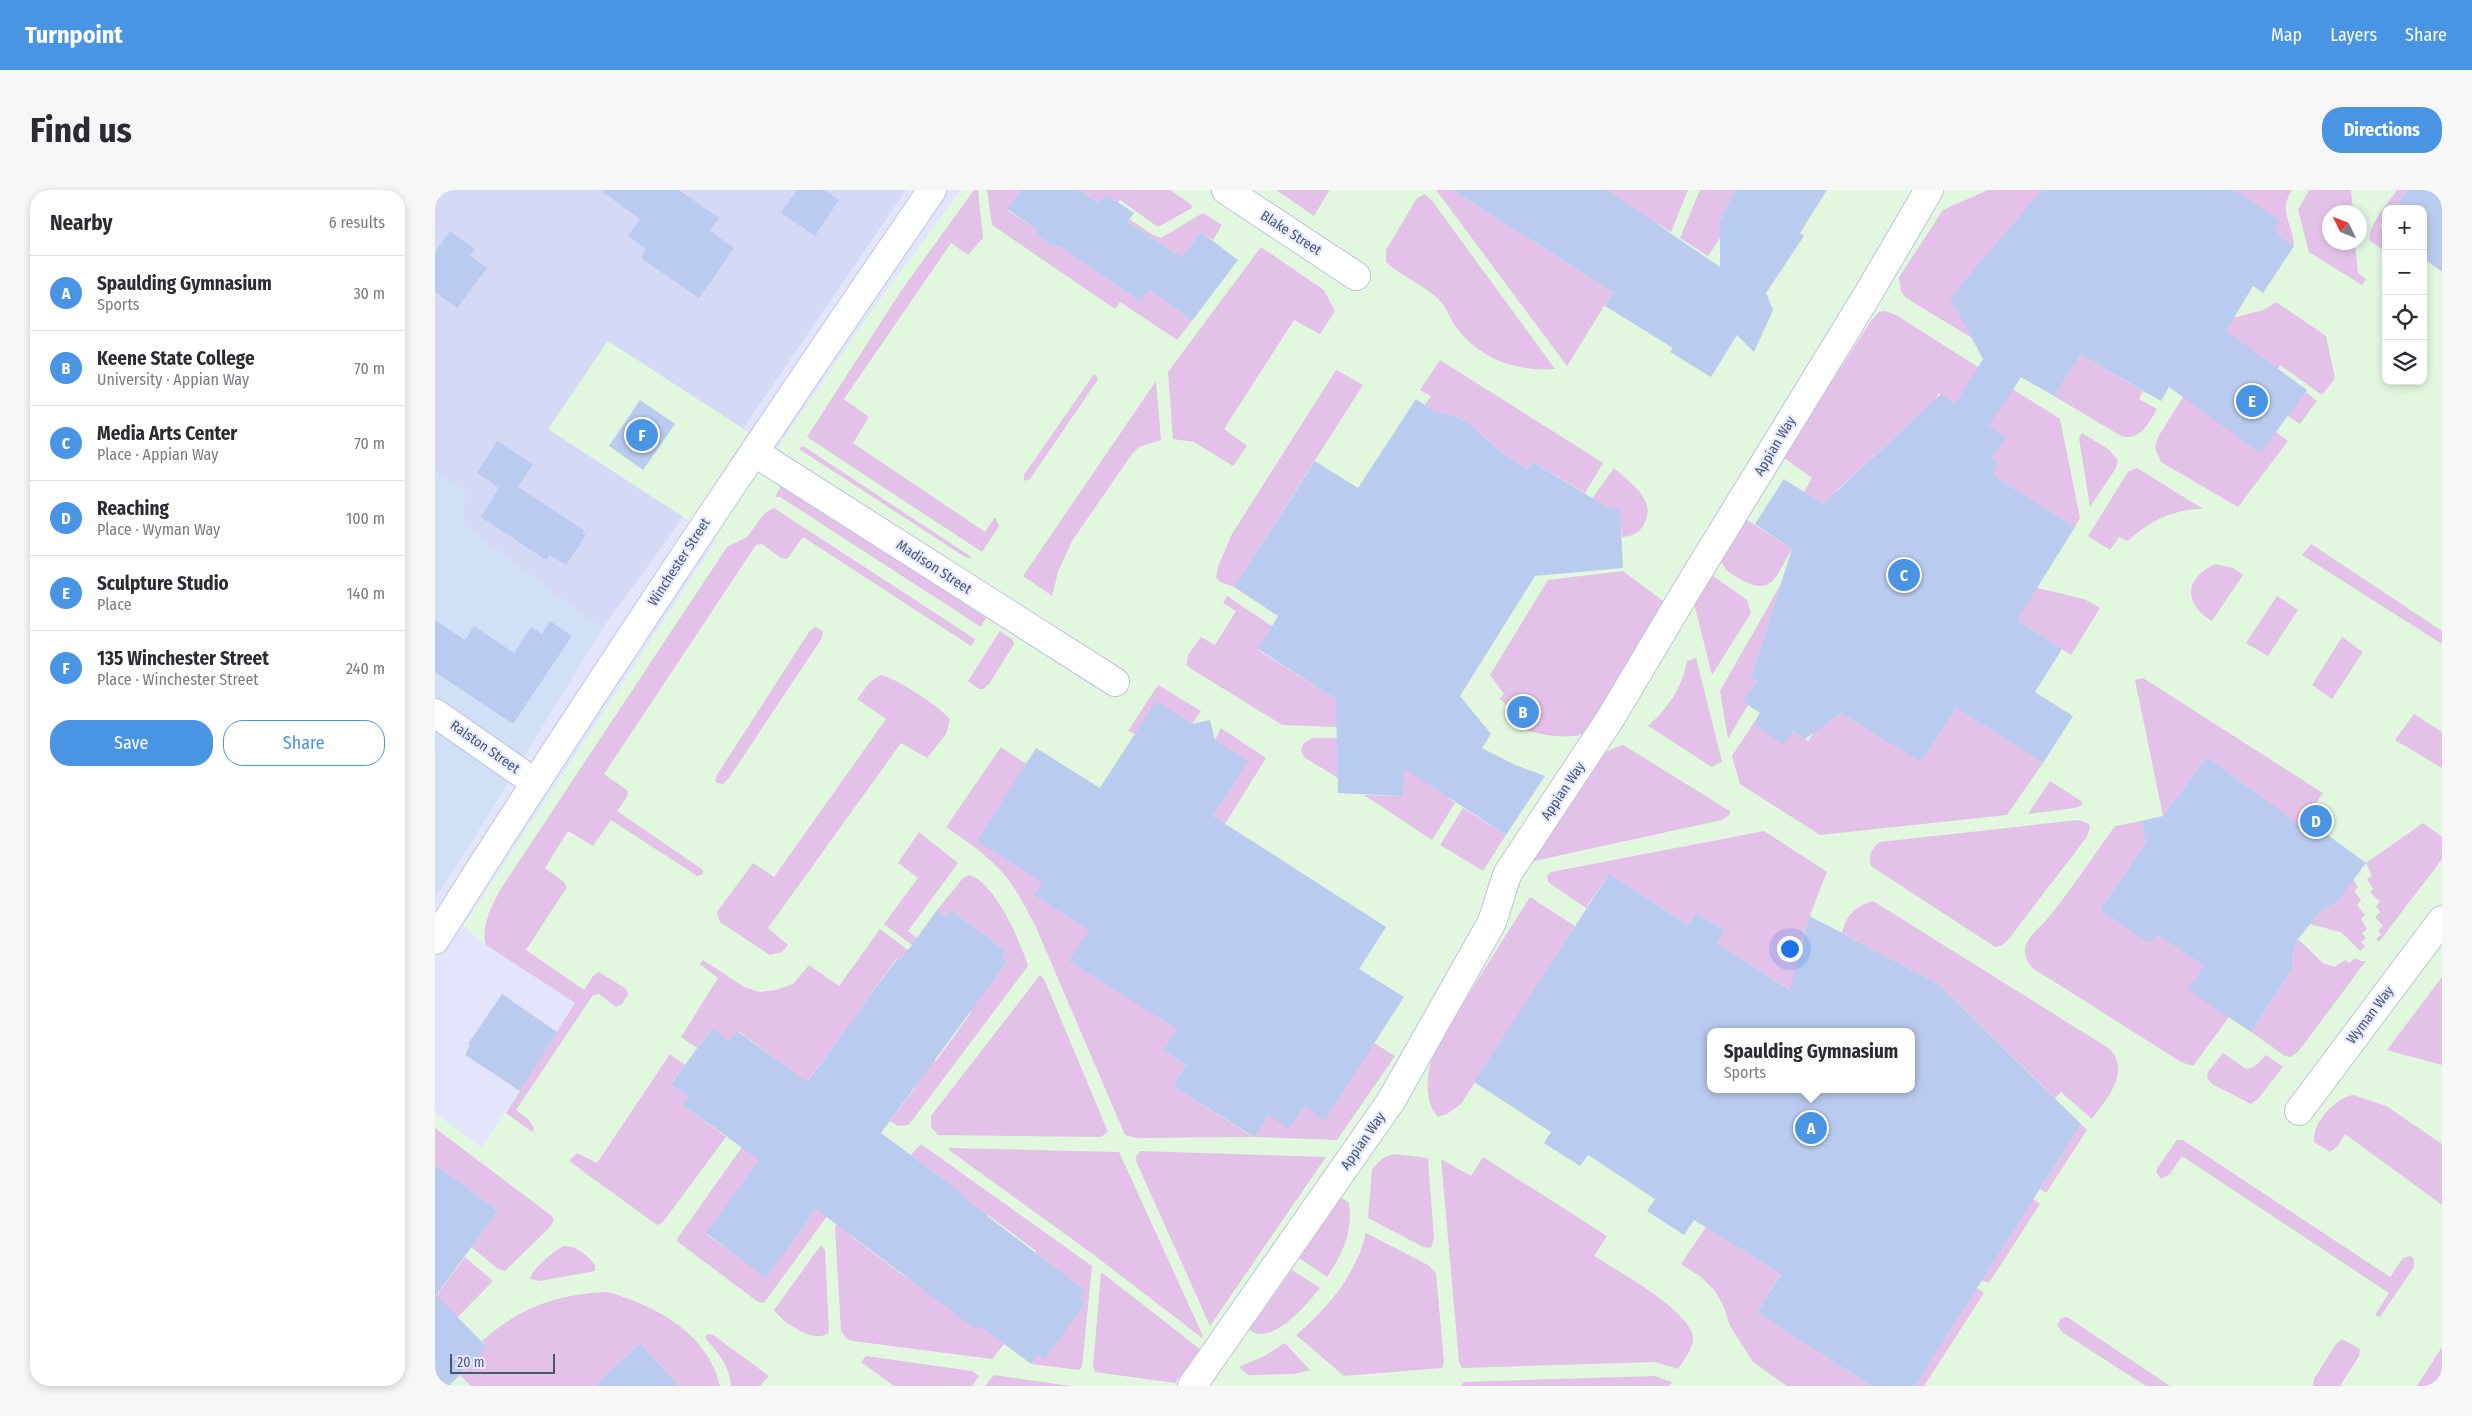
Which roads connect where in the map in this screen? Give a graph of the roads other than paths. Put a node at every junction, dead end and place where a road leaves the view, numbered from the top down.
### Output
1 (932, 190) edge
2 (1226, 190) edge
3 (1929, 190) edge
4 (1356, 276) dead end
5 (754, 452) junction
6 (1115, 682) dead end
7 (435, 713) edge
8 (534, 782) junction
9 (2442, 920) edge
10 (435, 940) edge
11 (2299, 1111) dead end
12 (1191, 1386) edge

1 - 5 street, Winchester Street
2 - 4 street, Blake Street
3 - 12 street, Appian Way
5 - 6 street, Madison Street
5 - 8 street, Winchester Street
7 - 8 street, Ralston Street
8 - 10 street, Winchester Street
9 - 11 street, Wyman Way

